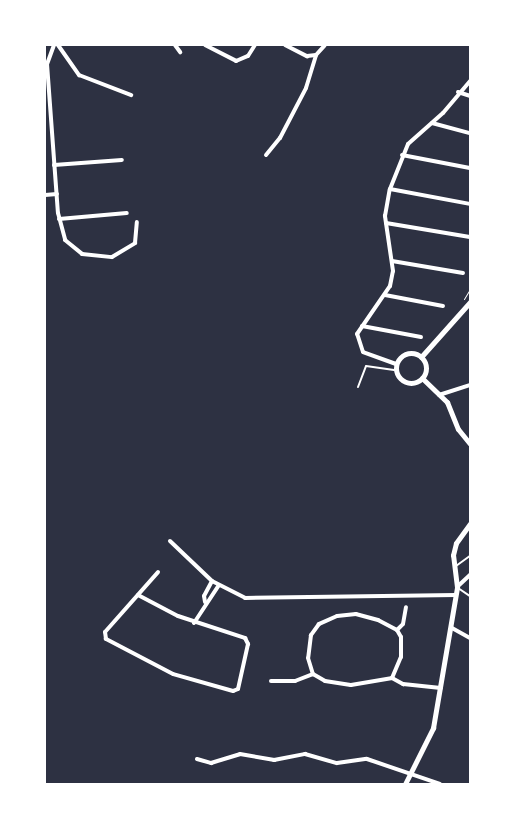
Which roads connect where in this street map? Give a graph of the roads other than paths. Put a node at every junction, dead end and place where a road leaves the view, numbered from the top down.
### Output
1 (54, 45) edge
2 (58, 45) edge
3 (175, 45) edge
4 (205, 45) edge
5 (255, 45) edge
6 (285, 45) edge
7 (325, 45) edge
8 (180, 52) dead end
9 (316, 55) junction
10 (470, 81) edge
11 (458, 92) junction
12 (131, 95) dead end
13 (470, 96) edge
14 (432, 123) junction
15 (470, 133) edge
16 (266, 155) dead end
17 (402, 155) junction
18 (122, 160) dead end
19 (54, 165) junction
20 (470, 168) edge
21 (390, 189) junction
22 (57, 194) junction
23 (45, 195) edge
24 (470, 204) edge
25 (128, 213) dead end
26 (59, 218) junction
27 (137, 222) dead end
28 (386, 223) junction
29 (470, 237) edge
30 (392, 261) junction
31 (463, 273) dead end
32 (385, 295) junction
33 (470, 302) edge
34 (443, 306) dead end
35 (362, 326) junction
36 (421, 337) dead end
37 (421, 357) junction
38 (396, 367) junction
39 (422, 378) junction
40 (470, 385) edge
41 (358, 387) dead end
42 (439, 395) junction
43 (470, 444) edge
44 (470, 524) edge
45 (170, 540) dead end
46 (470, 556) edge
47 (453, 568) junction
48 (158, 572) dead end
49 (470, 574) edge
50 (212, 581) junction
51 (219, 585) junction
52 (457, 587) junction
53 (138, 595) junction
54 (456, 595) junction
55 (470, 596) edge
56 (205, 602) junction
57 (406, 607) dead end
58 (194, 623) junction
59 (452, 628) junction
60 (397, 630) junction
61 (470, 638) edge
62 (313, 674) junction
63 (392, 678) junction
64 (271, 681) dead end
65 (441, 688) junction
66 (197, 759) dead end
67 (410, 775) junction
68 (406, 784) edge
69 (440, 784) edge

1 - 19 street
2 - 12 street
3 - 8 street
4 - 5 street
6 - 9 street
7 - 9 street
9 - 16 street
10 - 11 street
11 - 13 street
11 - 14 street
14 - 15 street
14 - 17 street
17 - 20 street
17 - 21 street
18 - 19 street
19 - 22 street
21 - 24 street
21 - 28 street
22 - 23 street
22 - 26 street
25 - 26 street
26 - 27 street
28 - 29 street
28 - 30 street
30 - 31 street
30 - 32 street
32 - 34 street
32 - 35 street
33 - 37 street
35 - 36 street
35 - 38 street
37 - 38 street
37 - 39 street
38 - 39 street
38 - 41 lane
39 - 42 street
40 - 42 street
42 - 43 street
44 - 47 street
45 - 50 street
46 - 47 lane
47 - 52 street
48 - 53 street
49 - 52 street
50 - 51 street
50 - 56 street
51 - 54 street
51 - 56 street
52 - 54 street
52 - 55 lane
53 - 58 street
53 - 58 street
54 - 59 street
56 - 58 street
57 - 60 street
59 - 61 street
59 - 65 street
60 - 62 street
60 - 63 street
62 - 63 street
62 - 64 street
63 - 65 street
65 - 67 street
66 - 67 street
67 - 68 street
67 - 69 street

